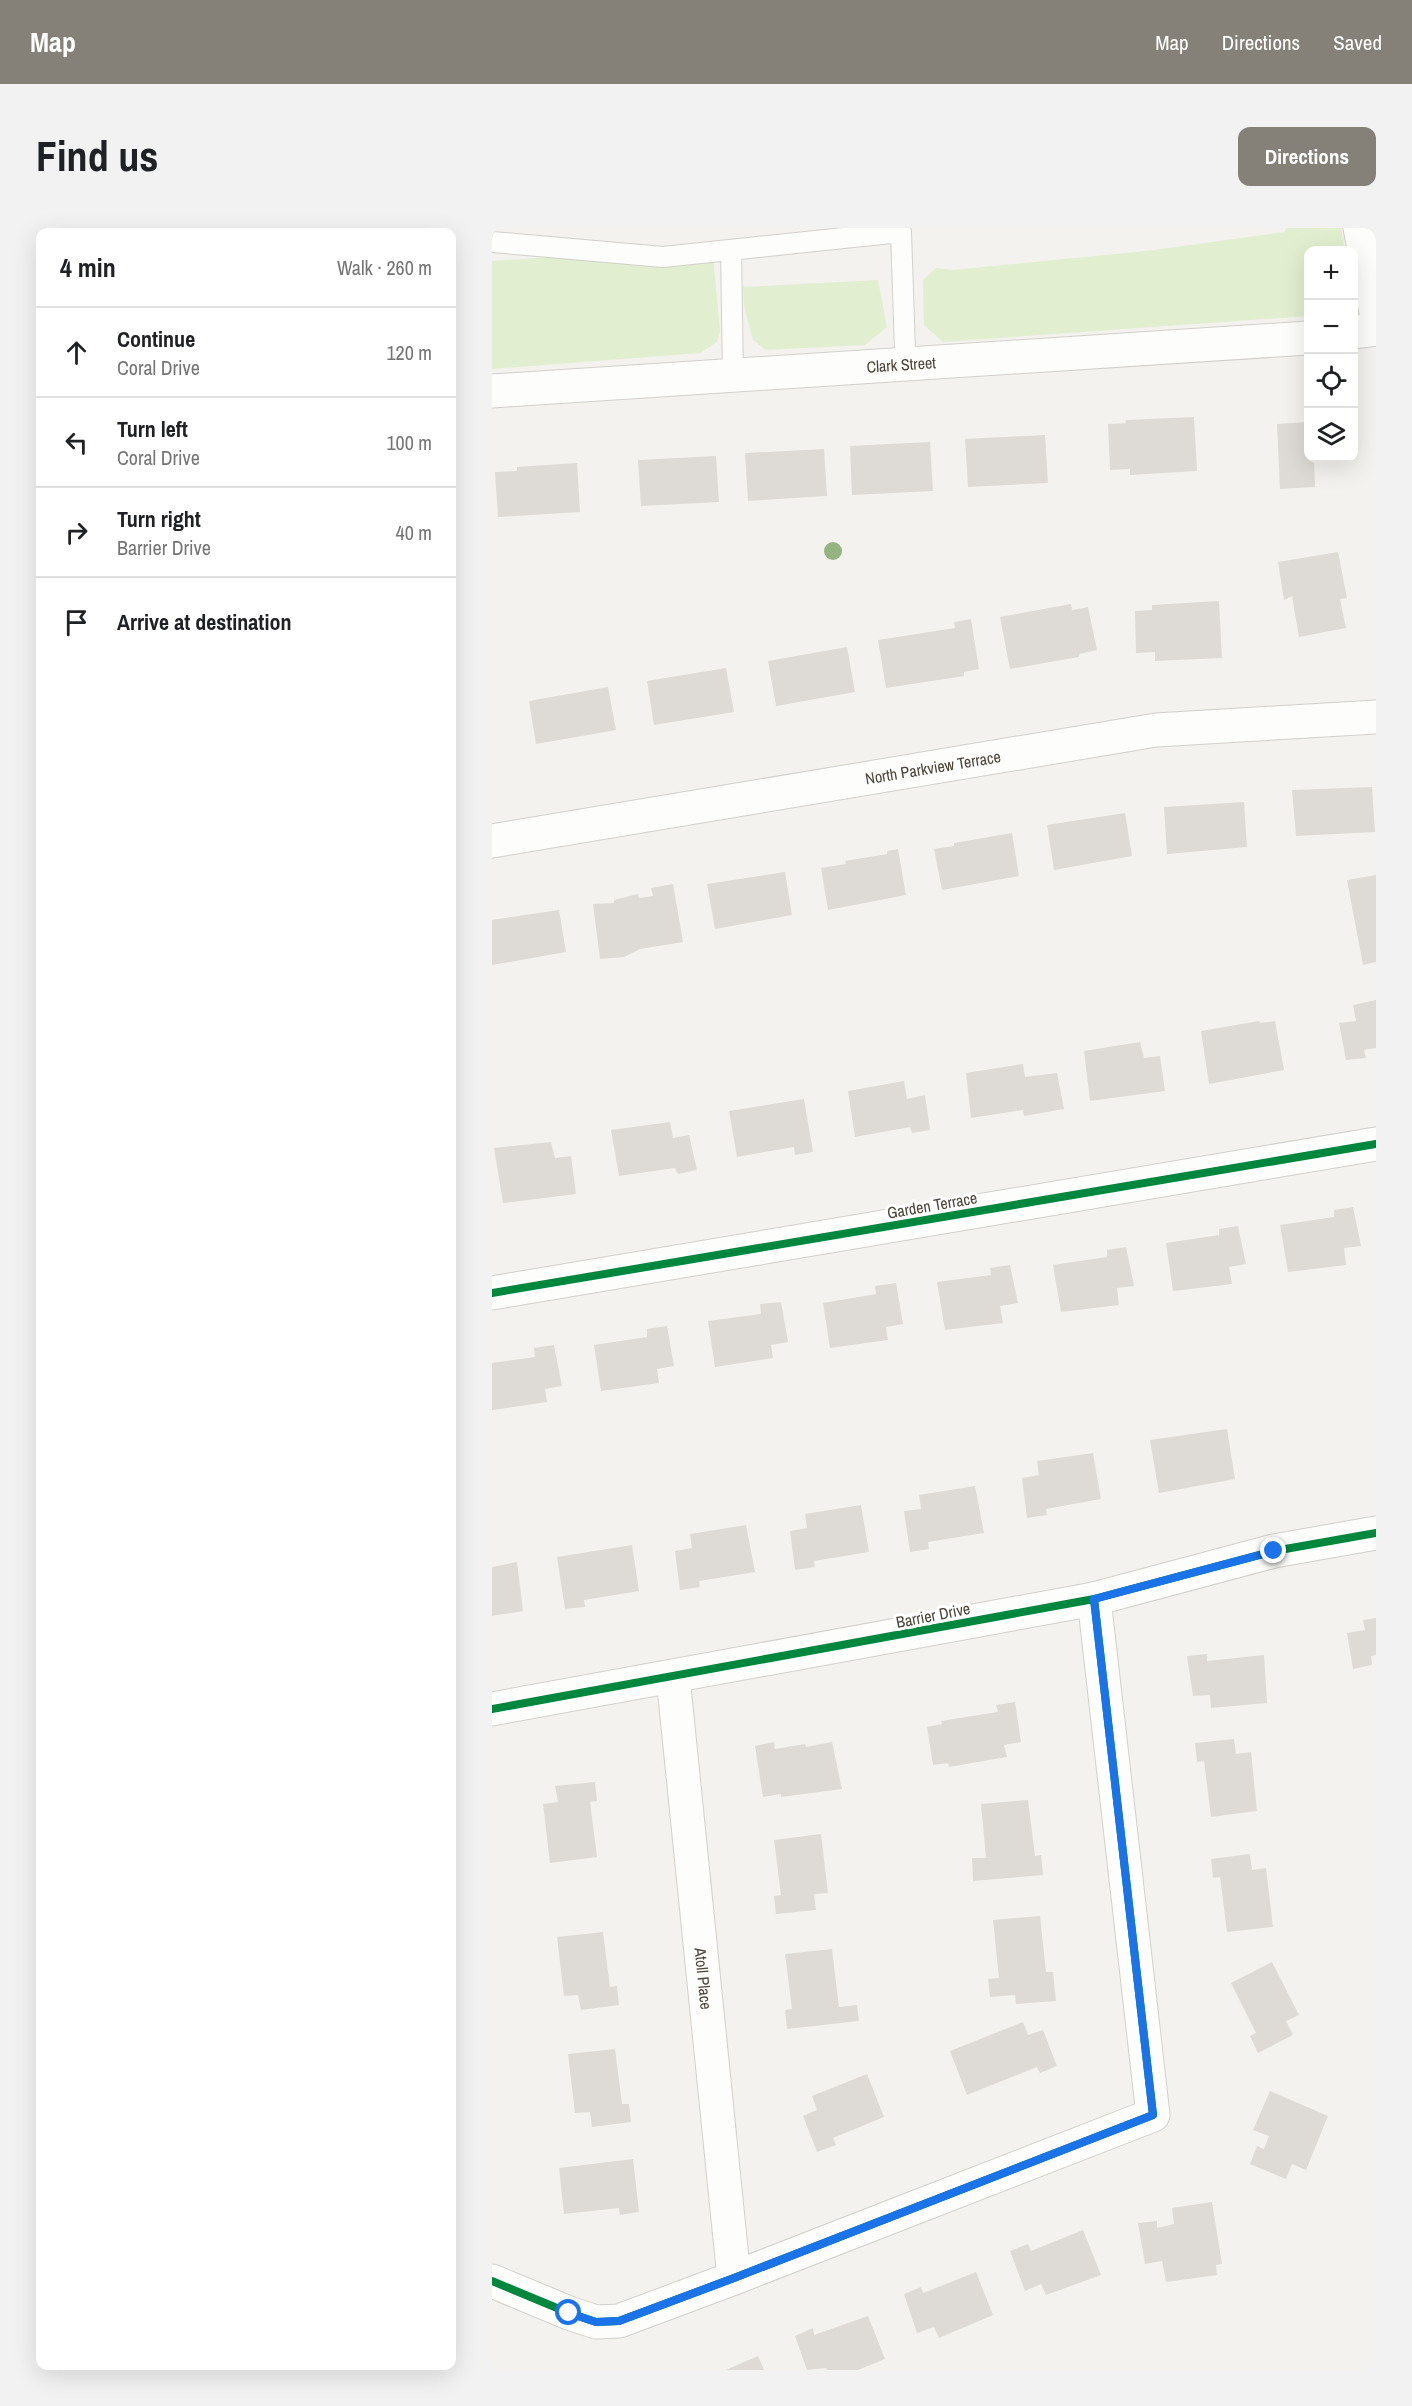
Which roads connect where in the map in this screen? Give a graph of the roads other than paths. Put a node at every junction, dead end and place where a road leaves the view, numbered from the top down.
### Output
1 (1360, 228) edge
2 (908, 230) edge
3 (492, 242) edge
4 (730, 250) junction
5 (1376, 312) edge
6 (1376, 329) edge
7 (1358, 331) edge
8 (1304, 338) edge
9 (909, 365) junction
10 (733, 376) junction
11 (492, 391) edge
12 (1376, 717) edge
13 (492, 840) edge
14 (1376, 1144) edge
15 (492, 1293) edge
16 (1376, 1533) edge
17 (1094, 1599) junction
18 (673, 1677) junction
19 (492, 1709) edge
20 (734, 2278) junction
21 (492, 2281) edge

1 - 5 street
2 - 4 lane
2 - 9 lane
3 - 4 lane
4 - 10 lane
6 - 7 street
8 - 9 street, Clark Street
9 - 10 street, Clark Street
10 - 11 street, Clark Street
12 - 13 street, North Parkview Terrace
14 - 15 street, Garden Terrace
16 - 17 street, Barrier Drive
17 - 18 street, Barrier Drive
17 - 20 street
18 - 19 street, Barrier Drive
18 - 20 street, Atoll Place
20 - 21 street

